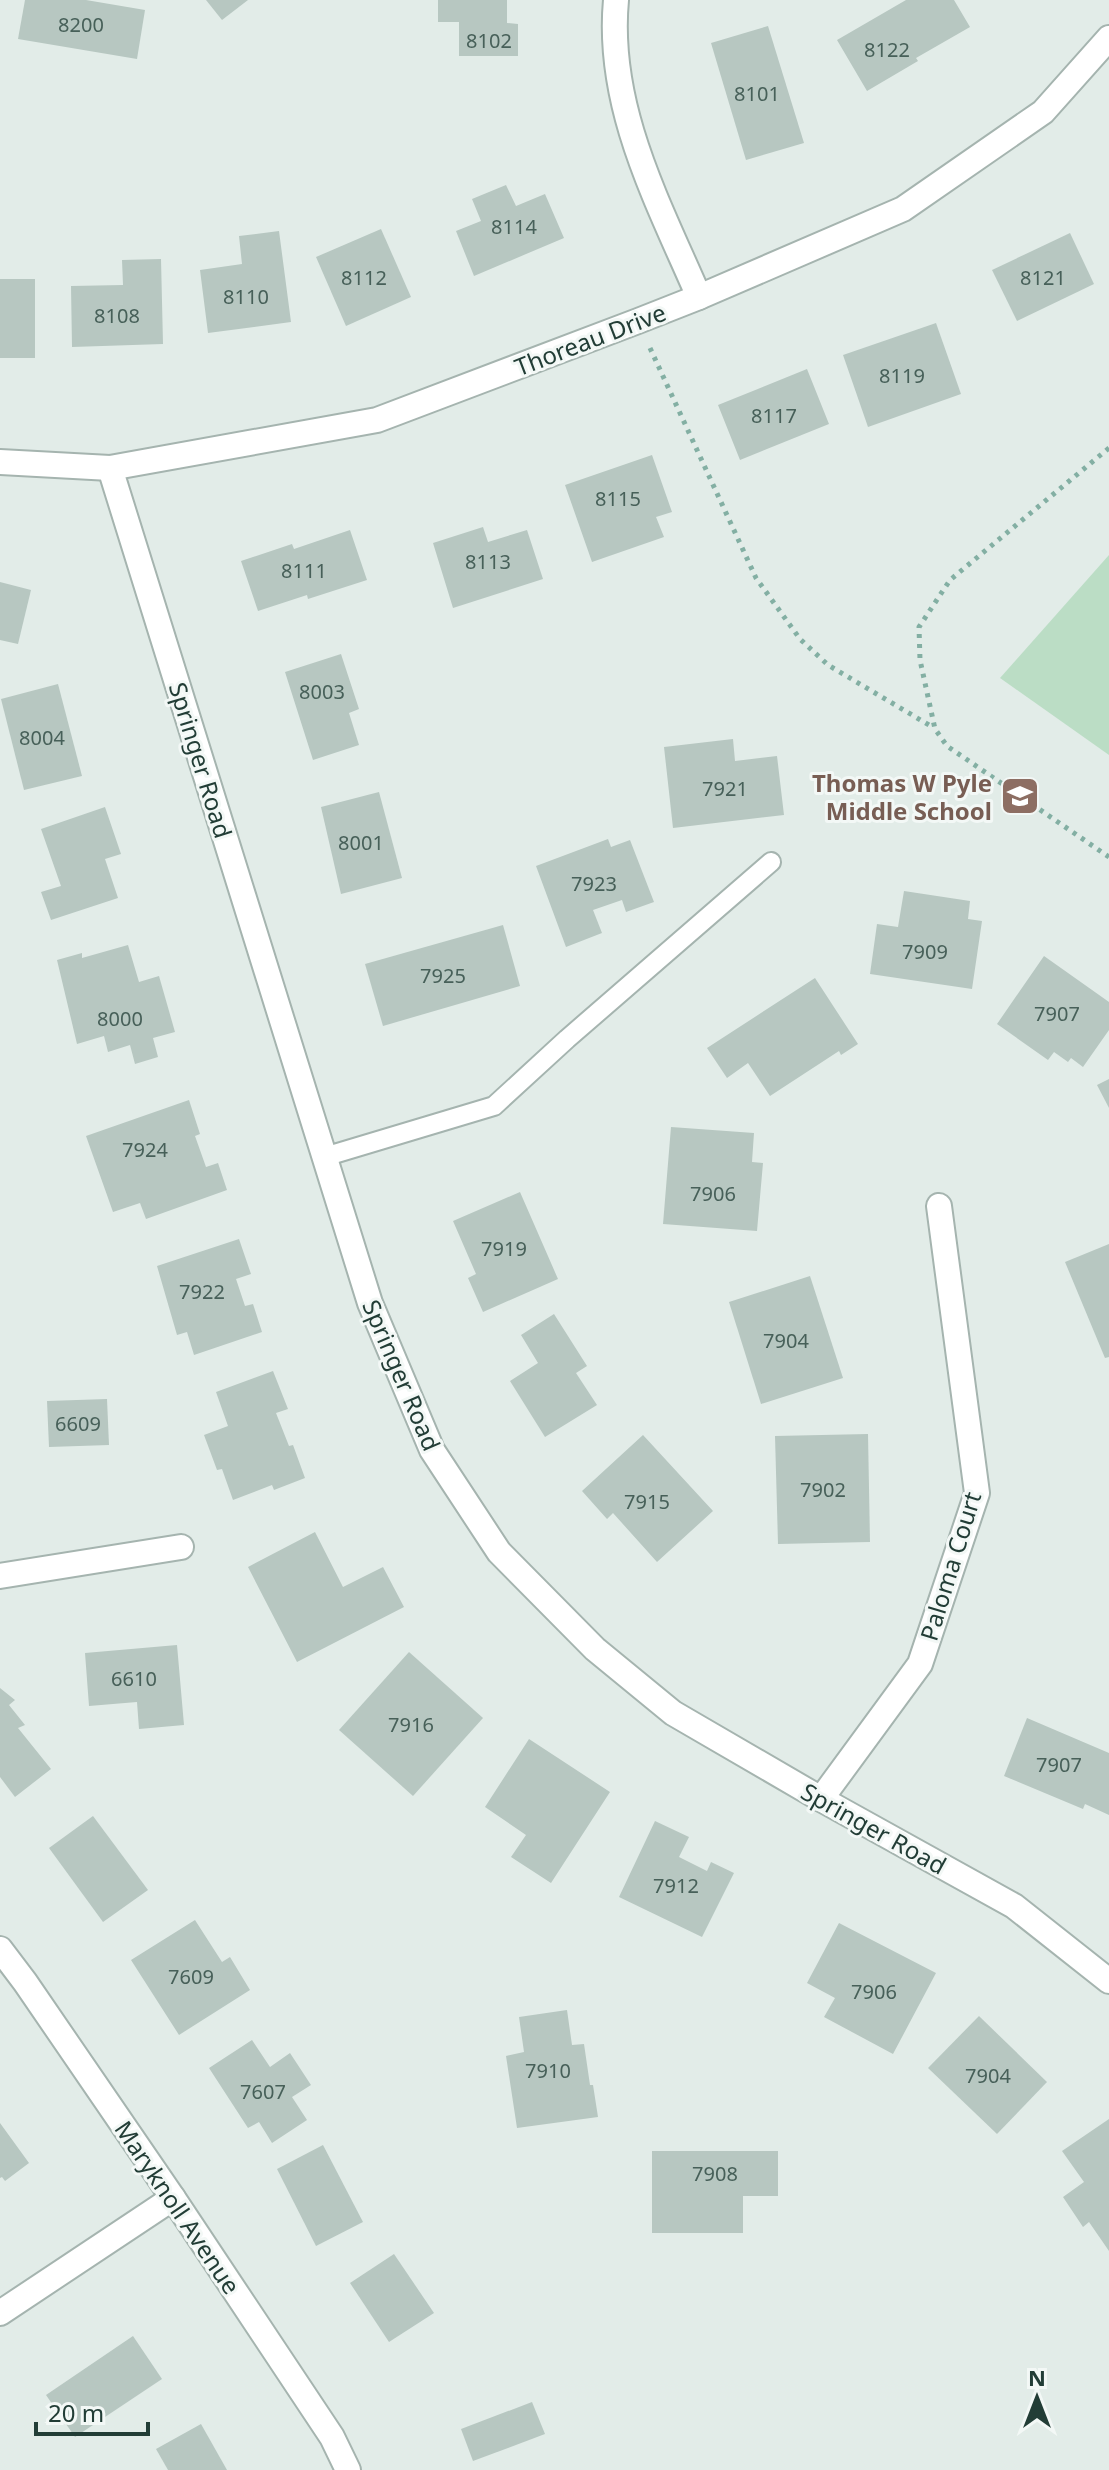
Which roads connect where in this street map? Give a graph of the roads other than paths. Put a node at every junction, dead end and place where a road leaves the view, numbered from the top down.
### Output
1 (616, 0) edge
2 (1109, 38) edge
3 (699, 297) junction
4 (0, 462) edge
5 (110, 468) junction
6 (771, 862) dead end
7 (324, 1157) junction
8 (939, 1206) dead end
9 (181, 1547) dead end
10 (0, 1576) edge
11 (821, 1799) junction
12 (0, 1949) edge
13 (1109, 1981) edge
14 (173, 2198) junction
15 (0, 2313) edge
16 (348, 2470) edge

1 - 3 street
2 - 3 street, Thoreau Drive
3 - 5 street, Thoreau Drive
4 - 5 street, Thoreau Drive
5 - 7 street, Springer Road
6 - 7 lane
7 - 11 street, Springer Road
8 - 11 street, Paloma Court
9 - 10 street
11 - 13 street, Springer Road
12 - 14 street, Maryknoll Avenue
14 - 15 street
14 - 16 street, Maryknoll Avenue

